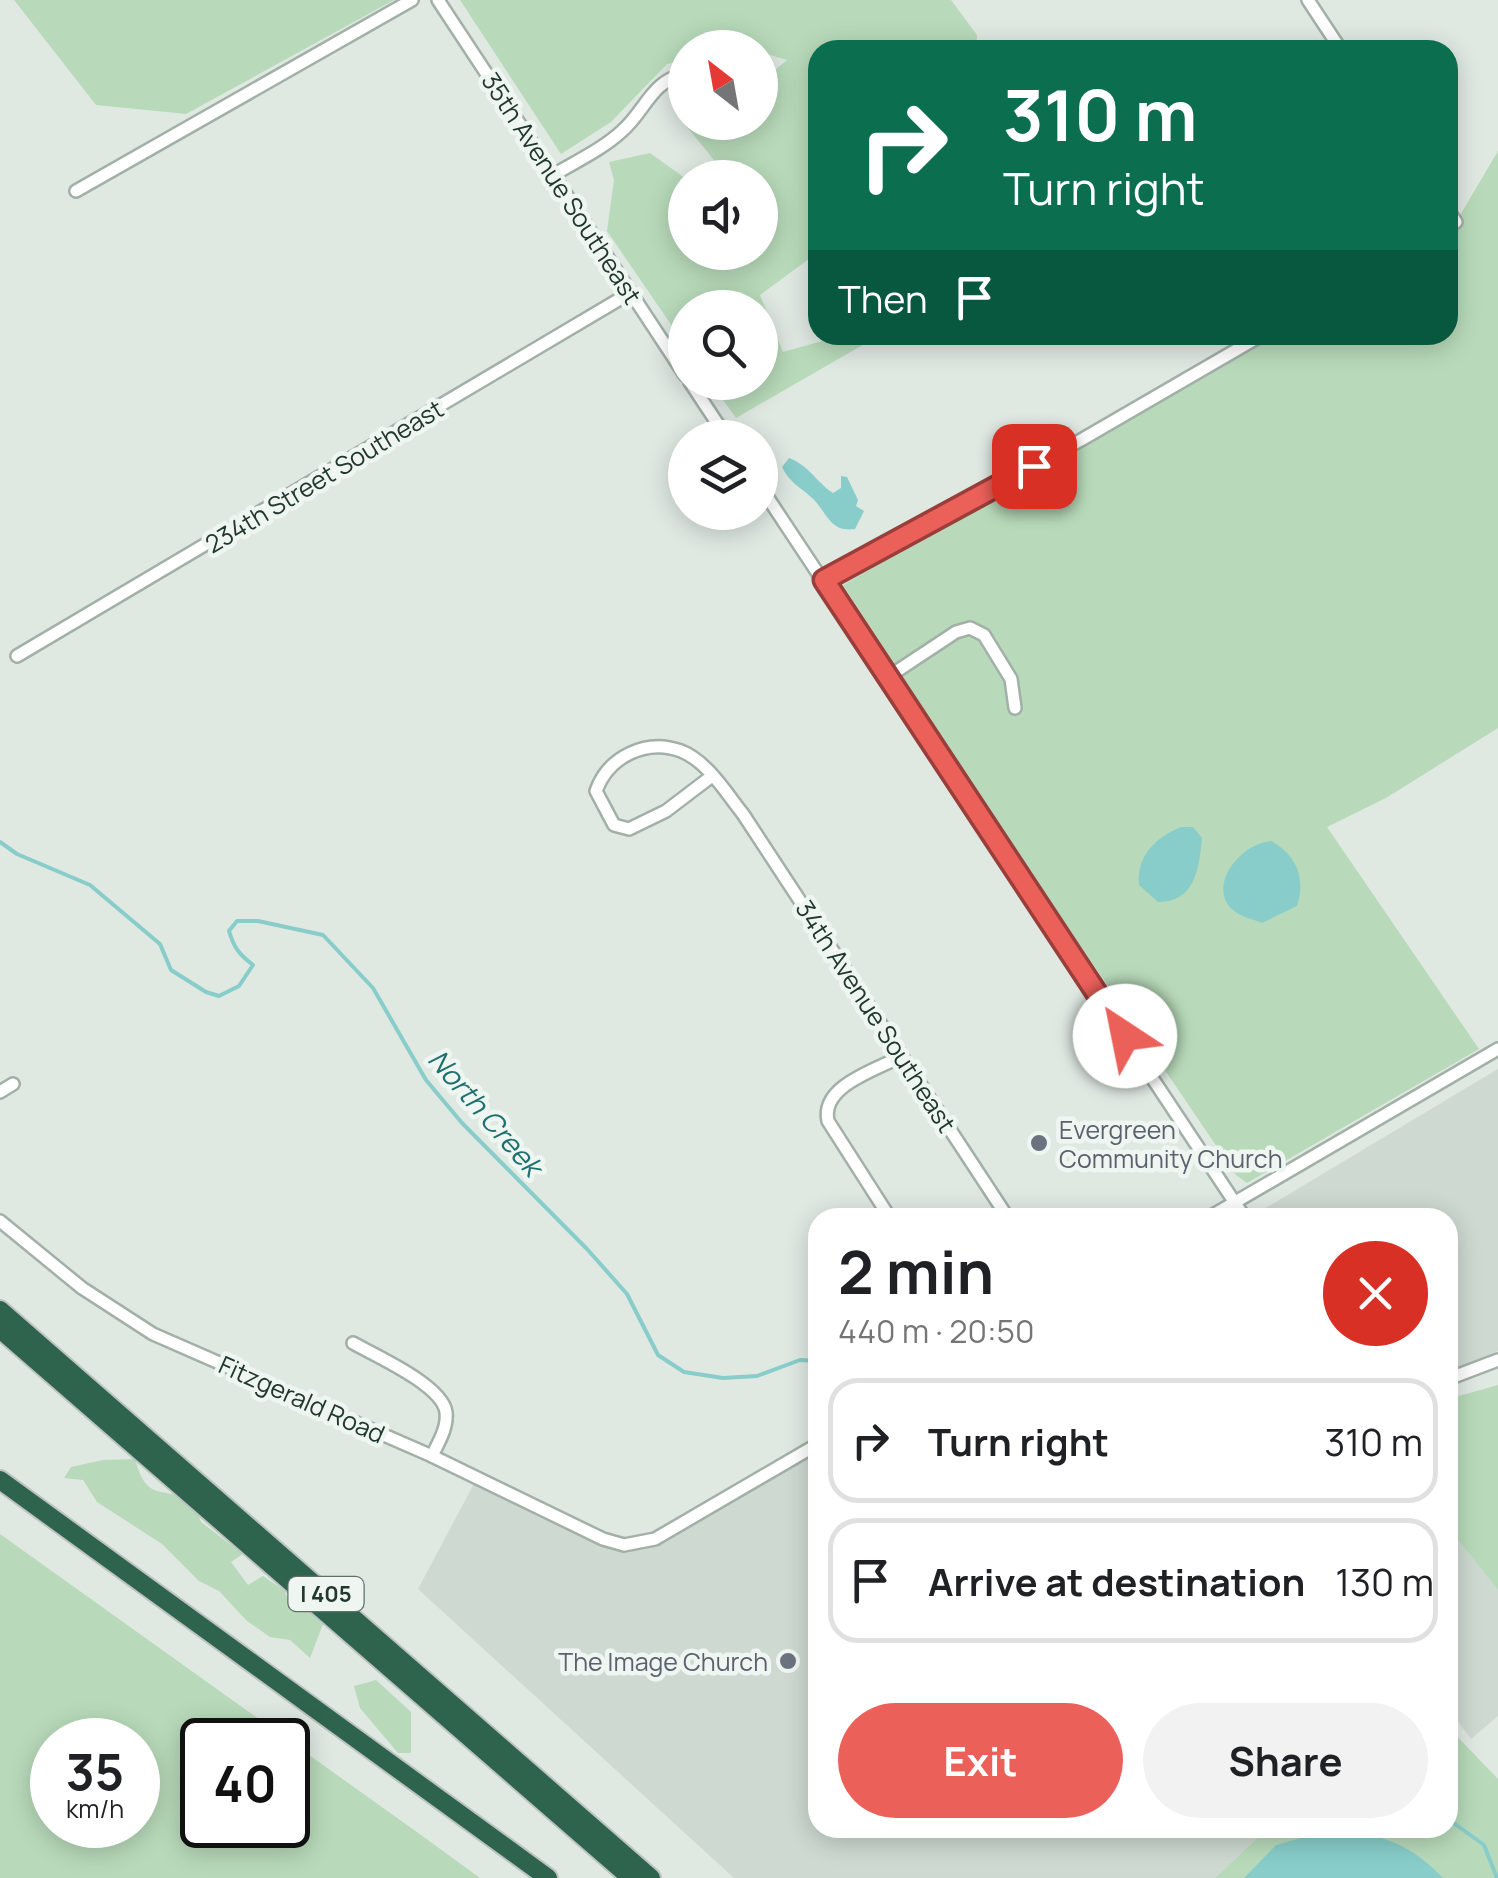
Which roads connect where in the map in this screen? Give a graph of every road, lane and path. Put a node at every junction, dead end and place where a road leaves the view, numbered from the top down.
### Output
1 (412, 0) edge
2 (438, 0) edge
3 (1308, 0) edge
4 (1334, 40) edge
5 (668, 78) edge
6 (555, 174) junction
7 (76, 191) dead end
8 (630, 293) junction
9 (1245, 345) edge
10 (668, 350) edge
11 (778, 512) edge
12 (824, 580) junction
13 (18, 656) dead end
14 (888, 677) junction
15 (1015, 708) dead end
16 (712, 776) junction
17 (1498, 1049) edge
18 (902, 1056) junction
19 (14, 1084) dead end
20 (0, 1092) edge
21 (1234, 1202) junction
22 (884, 1208) edge
23 (1000, 1208) edge
24 (1224, 1208) edge
25 (1238, 1208) edge
26 (0, 1221) edge
27 (0, 1310) edge
28 (0, 1329) edge
29 (353, 1343) dead end
30 (1498, 1360) edge
31 (1458, 1375) edge
32 (808, 1450) edge
33 (432, 1456) junction
34 (0, 1480) edge
35 (0, 1493) edge
36 (532, 1878) edge
37 (548, 1878) edge
38 (632, 1878) edge
39 (651, 1878) edge

1 - 7 street
2 - 6 street, 35th Avenue Southeast
3 - 4 street
5 - 6 street
6 - 8 street, 35th Avenue Southeast
8 - 10 street, 35th Avenue Southeast
8 - 13 street, 234th Street Southeast
9 - 12 street
11 - 12 street
12 - 14 street
14 - 15 street
14 - 21 street
16 - 16 street, 34th Avenue Southeast
16 - 18 street, 34th Avenue Southeast
17 - 21 street
18 - 22 street
18 - 23 street, 34th Avenue Southeast
19 - 20 street
21 - 24 street
21 - 25 street
26 - 33 street, Fitzgerald Road
27 - 39 highway, I 405
28 - 38 highway, I 405
29 - 33 street
30 - 31 street
32 - 33 street, Fitzgerald Road
34 - 37 highway
35 - 36 highway

